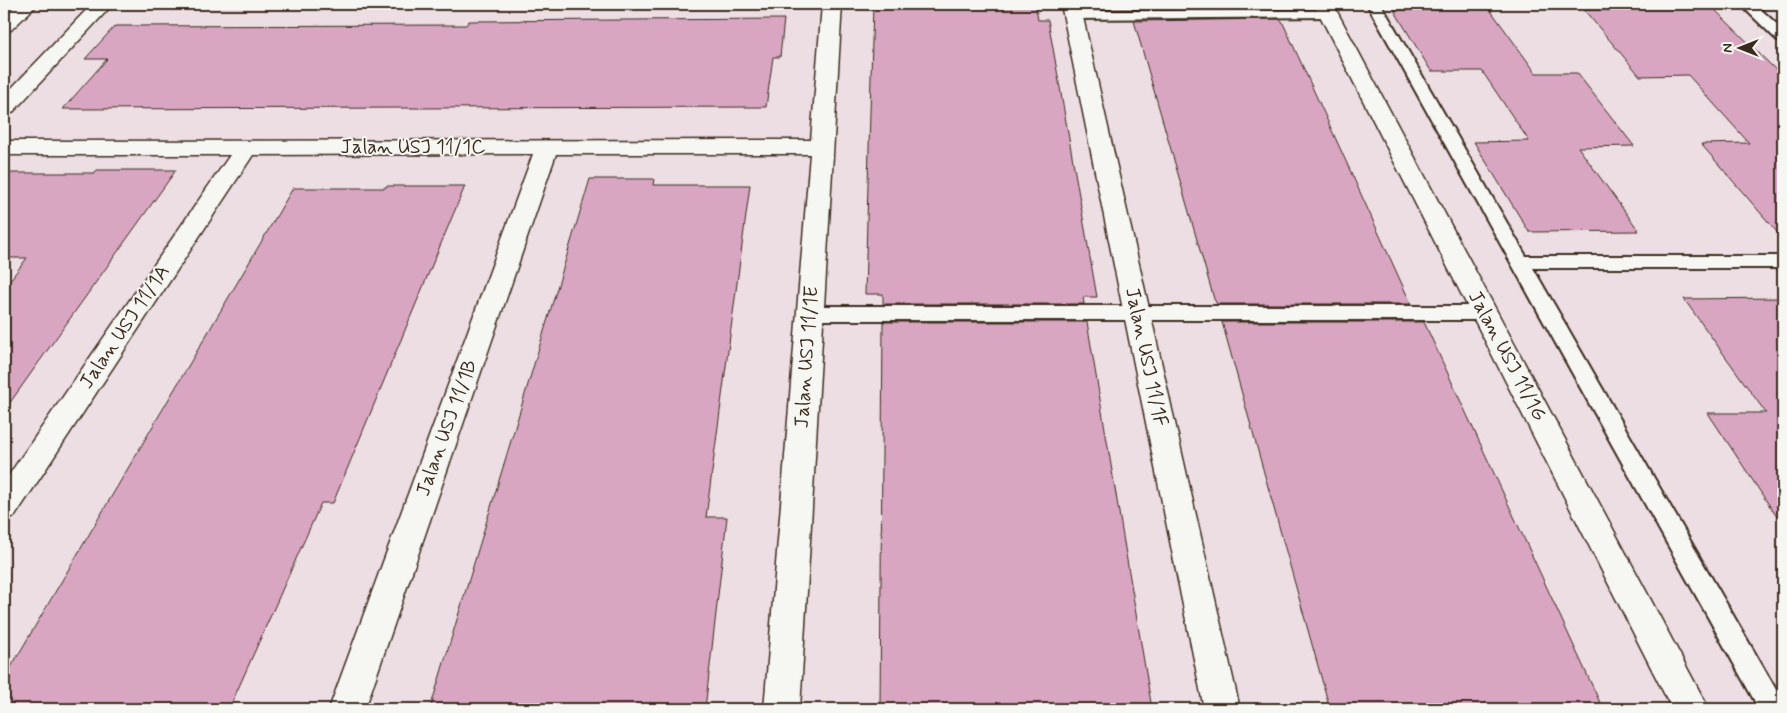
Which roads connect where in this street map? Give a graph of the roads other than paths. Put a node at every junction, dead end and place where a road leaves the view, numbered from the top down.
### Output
1 (28, 4) edge
2 (103, 4) edge
3 (832, 4) edge
4 (1374, 4) edge
5 (1747, 4) edge
6 (1071, 9) edge
7 (1325, 9) edge
8 (4, 26) edge
9 (1783, 38) edge
10 (4, 108) edge
11 (247, 147) junction
12 (547, 147) junction
13 (822, 147) junction
14 (4, 148) edge
15 (1520, 262) junction
16 (1783, 262) edge
17 (810, 313) junction
18 (1137, 313) junction
19 (1484, 313) junction
20 (4, 507) edge
21 (347, 709) edge
22 (782, 709) edge
23 (1222, 709) edge
24 (1691, 709) edge
25 (1773, 709) edge

1 - 8 street
2 - 10 street
3 - 13 street, Jalan USJ 11/1E
4 - 15 lane
5 - 9 lane
6 - 7 lane
6 - 18 street, Jalan USJ 11/1F
7 - 19 street, Jalan USJ 11/1G
11 - 12 street, Jalan USJ 11/1C
11 - 14 street, Jalan USJ 11/1C
11 - 20 street, Jalan USJ 11/1A
12 - 13 street, Jalan USJ 11/1C
12 - 21 street, Jalan USJ 11/1B
13 - 17 street, Jalan USJ 11/1E
15 - 16 lane
15 - 25 lane
17 - 18 lane
17 - 22 street, Jalan USJ 11/1E
18 - 19 lane
18 - 23 street, Jalan USJ 11/1F
19 - 24 street, Jalan USJ 11/1G

